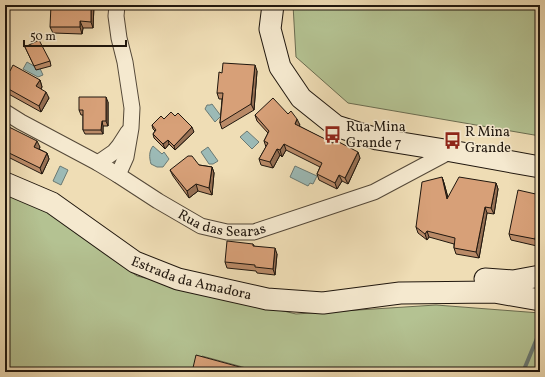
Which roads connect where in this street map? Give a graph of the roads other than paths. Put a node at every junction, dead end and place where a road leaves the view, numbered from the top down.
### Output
1 (116, 5) edge
2 (273, 5) edge
3 (5, 112) edge
4 (131, 128) junction
5 (451, 151) junction
6 (98, 163) junction
7 (540, 167) edge
8 (118, 175) junction
9 (5, 183) edge
10 (540, 276) edge
11 (400, 293) junction
12 (540, 300) edge

1 - 4 street
2 - 5 street
3 - 6 street, Rua das Searas
4 - 6 street
4 - 8 street
5 - 7 street
5 - 8 street, Rua das Searas
6 - 8 street, Rua das Searas
9 - 11 street, Estrada da Amadora
10 - 11 street, Estrada da Amadora
11 - 12 street, Estrada da Amadora

